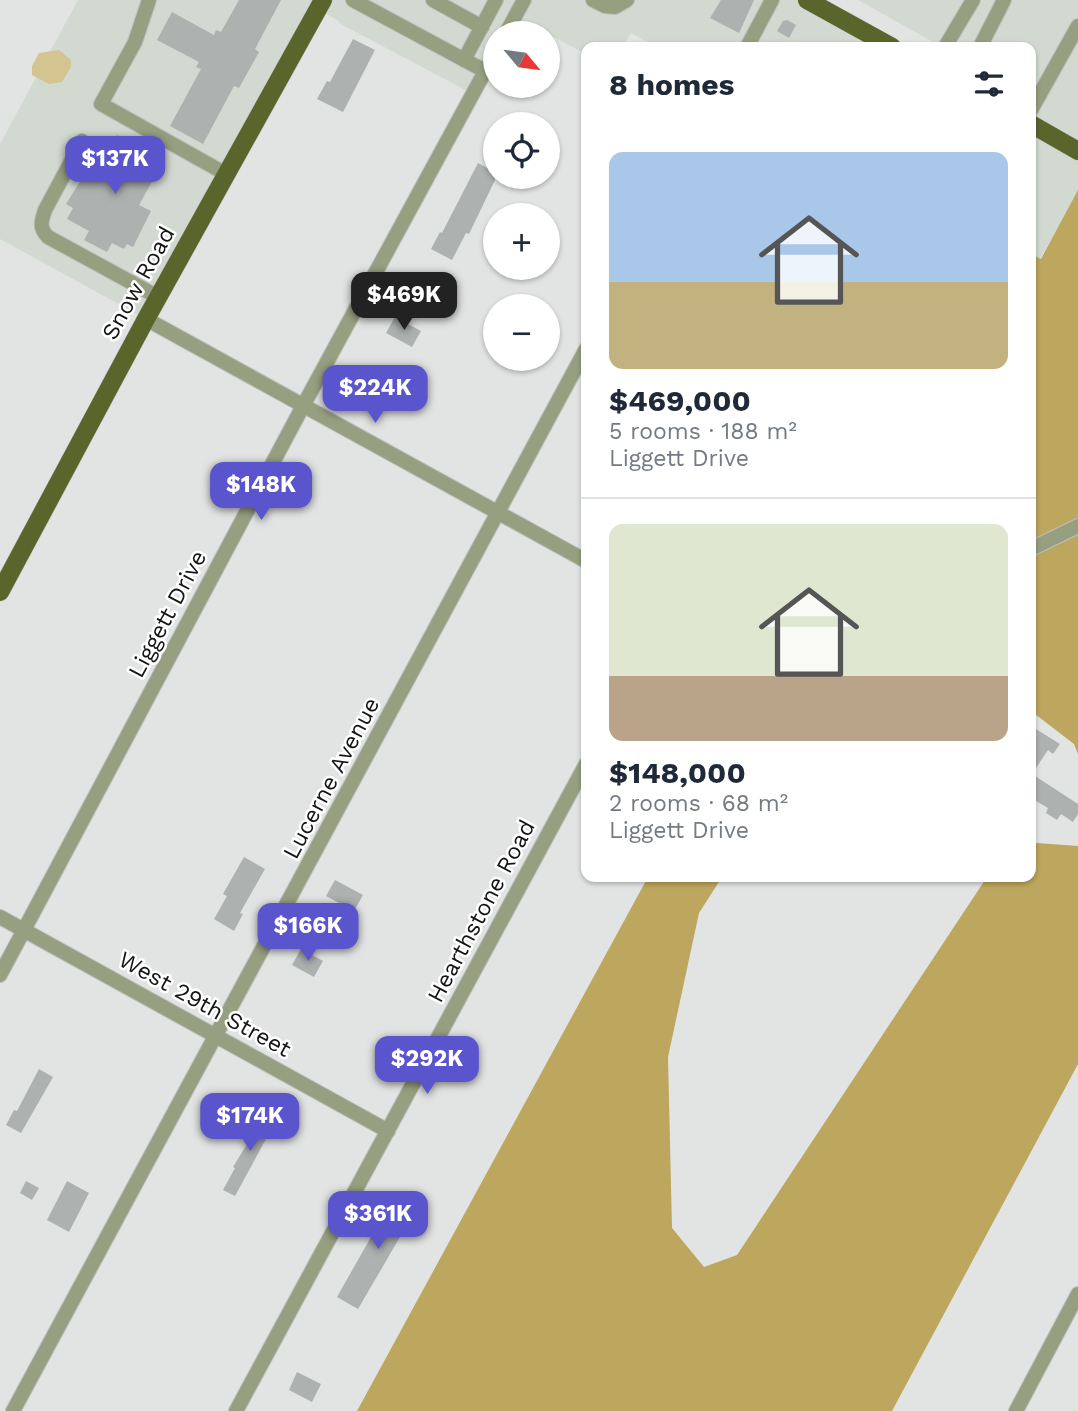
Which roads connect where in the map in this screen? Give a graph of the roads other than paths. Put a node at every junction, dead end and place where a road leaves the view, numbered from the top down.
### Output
1 (149, 0) edge
2 (323, 0) edge
3 (433, 0) edge
4 (496, 0) edge
5 (593, 0) edge
6 (627, 0) edge
7 (772, 0) edge
8 (973, 0) edge
9 (1004, 0) edge
10 (811, 1) edge
11 (360, 2) edge
12 (520, 2) edge
13 (511, 21) edge
14 (1078, 26) edge
15 (482, 27) junction
16 (750, 42) edge
17 (878, 42) edge
18 (948, 42) edge
19 (982, 42) edge
20 (464, 60) junction
21 (483, 71) edge
22 (483, 76) edge
23 (1036, 116) edge
24 (1036, 127) edge
25 (82, 141) dead end
26 (1078, 151) edge
27 (226, 174) junction
28 (158, 297) junction
29 (146, 318) junction
30 (581, 358) edge
31 (303, 406) junction
32 (499, 513) junction
33 (1078, 526) edge
34 (1036, 547) edge
35 (581, 558) edge
36 (0, 592) edge
37 (581, 773) edge
38 (0, 917) edge
39 (24, 931) junction
40 (0, 975) edge
41 (216, 1036) junction
42 (388, 1131) junction
43 (1078, 1294) edge
44 (13, 1411) edge
45 (236, 1411) edge
46 (1016, 1411) edge

1 - 27 street
2 - 27 main road, Snow Road
3 - 15 street
4 - 15 street
5 - 6 street
7 - 16 street
8 - 18 street
9 - 19 street
10 - 17 main road
11 - 20 street
12 - 13 street
14 - 23 street
15 - 20 street
20 - 21 street
22 - 31 street, Liggett Drive
24 - 26 main road
25 - 28 street
27 - 28 main road, Snow Road
28 - 29 main road, Snow Road
29 - 31 street
29 - 36 main road, Snow Road
30 - 32 street, Lucerne Avenue
31 - 32 street
31 - 39 street, Liggett Drive
32 - 35 street
32 - 41 street, Lucerne Avenue
33 - 34 street
37 - 42 street, Hearthstone Road
38 - 39 street, West 29th Street
39 - 40 street, Liggett Drive
39 - 41 street, West 29th Street
41 - 42 street, West 29th Street
41 - 44 street, Lucerne Avenue
42 - 45 street, Hearthstone Road
43 - 46 street

